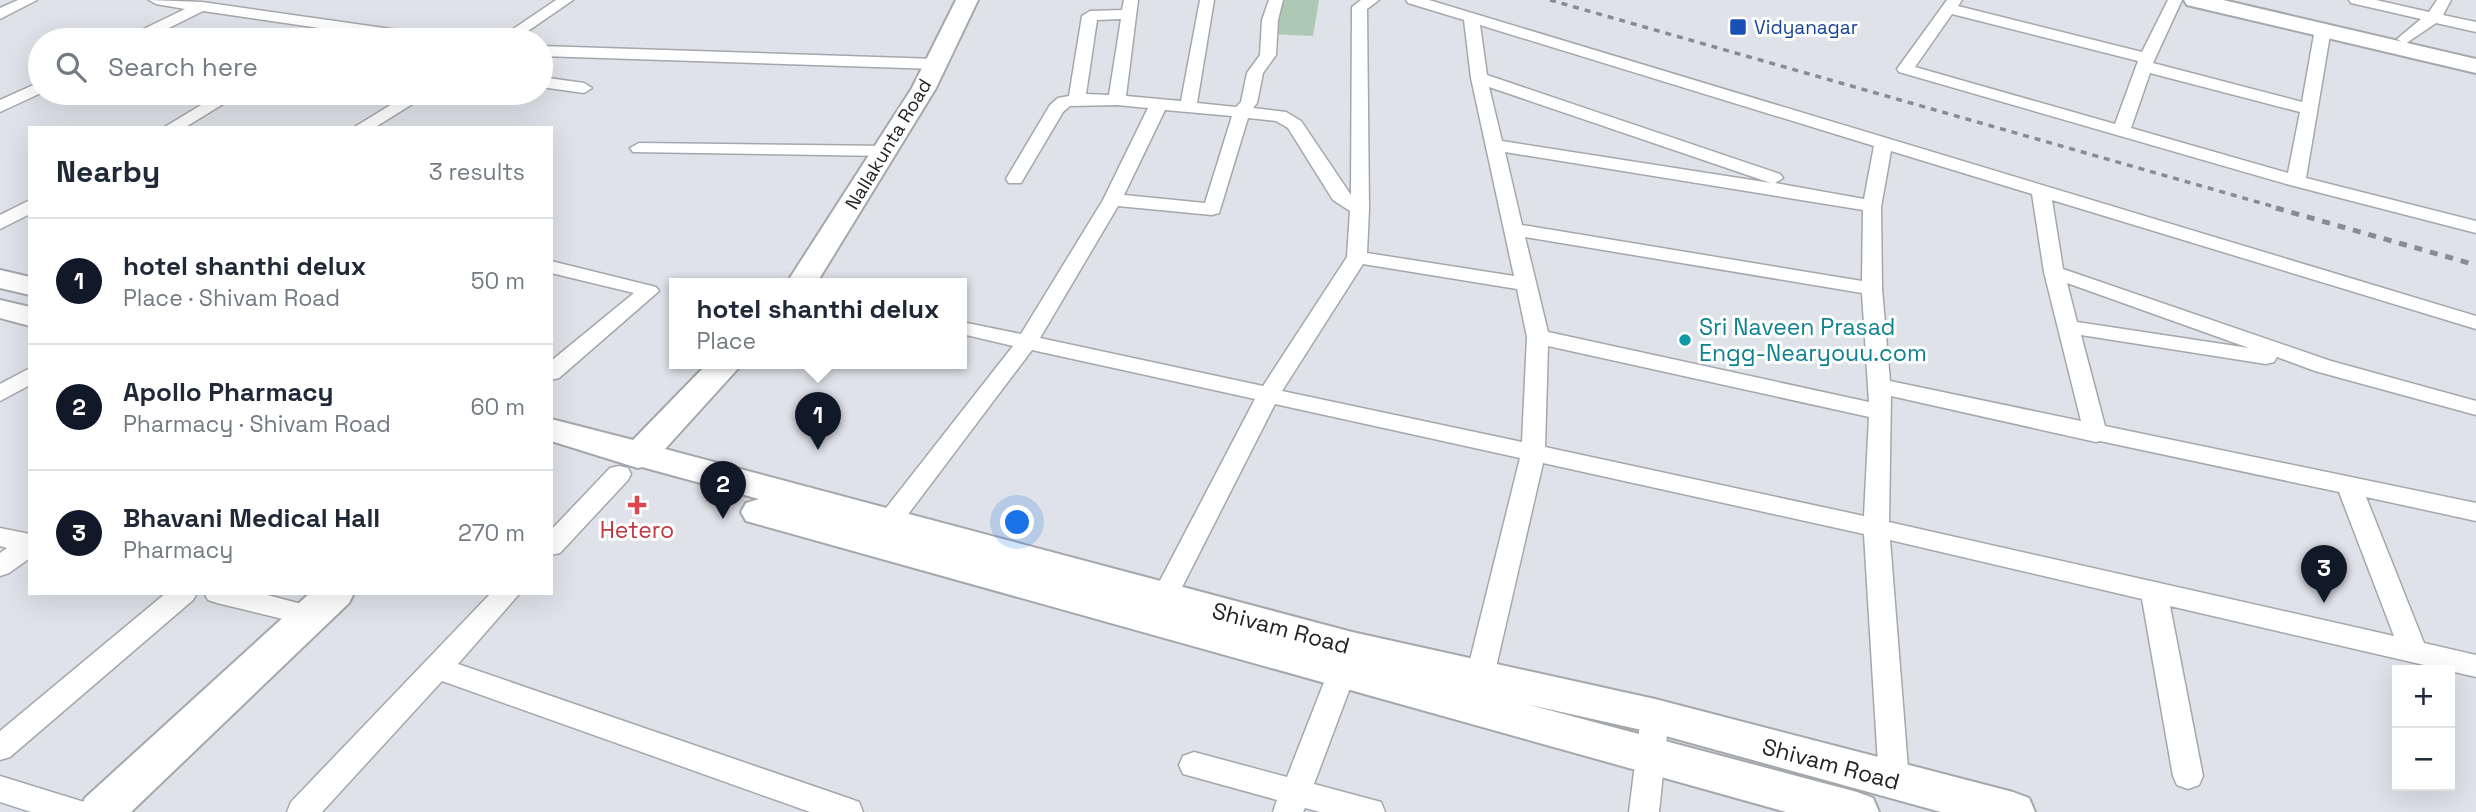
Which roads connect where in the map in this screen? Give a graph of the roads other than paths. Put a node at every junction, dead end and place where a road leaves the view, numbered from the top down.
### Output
1 (30, 0) edge
2 (156, 0) edge
3 (566, 0) edge
4 (967, 0) edge
5 (1207, 0) edge
6 (1276, 0) edge
7 (1372, 0) edge
8 (1413, 0) edge
9 (2175, 0) edge
10 (2196, 0) edge
11 (2227, 0) edge
12 (2356, 0) edge
13 (2445, 0) edge
14 (207, 3) edge
15 (1953, 5) edge
16 (1129, 7) edge
17 (0, 13) edge
18 (1471, 17) junction
19 (2434, 18) junction
20 (2476, 27) edge
21 (157, 28) edge
22 (343, 28) edge
23 (523, 28) edge
24 (2323, 29) junction
25 (2405, 39) junction
26 (553, 51) edge
27 (2476, 55) edge
28 (2146, 62) junction
29 (936, 64) junction
30 (2476, 66) edge
31 (1479, 78) junction
32 (553, 84) edge
33 (583, 88) dead end
34 (28, 93) edge
35 (1078, 99) junction
36 (1117, 100) junction
37 (1159, 104) junction
38 (212, 105) edge
39 (401, 105) edge
40 (0, 107) edge
41 (1187, 107) junction
42 (2309, 109) junction
43 (1242, 110) junction
44 (365, 125) edge
45 (175, 126) edge
46 (2121, 132) junction
47 (1883, 144) junction
48 (1493, 145) junction
49 (639, 148) dead end
50 (886, 151) junction
51 (1014, 179) dead end
52 (2296, 181) junction
53 (2041, 192) junction
54 (1833, 198) junction
55 (1112, 200) junction
56 (28, 207) edge
57 (1872, 207) junction
58 (1360, 209) junction
59 (0, 223) edge
60 (2476, 228) edge
61 (1513, 229) junction
62 (1357, 257) junction
63 (553, 267) edge
64 (2054, 272) junction
65 (805, 278) edge
66 (0, 279) edge
67 (1524, 285) junction
68 (28, 286) edge
69 (1872, 289) junction
70 (0, 309) edge
71 (28, 316) edge
72 (2476, 323) edge
73 (2068, 327) junction
74 (967, 329) edge
75 (1538, 337) junction
76 (1027, 342) junction
77 (2323, 366) junction
78 (719, 369) edge
79 (553, 371) edge
80 (28, 376) edge
81 (1879, 386) junction
82 (0, 394) edge
83 (1269, 394) junction
84 (2476, 408) edge
85 (1881, 412) junction
86 (553, 431) edge
87 (2096, 434) junction
88 (1533, 454) junction
89 (598, 458) edge
90 (2349, 486) junction
91 (2476, 512) edge
92 (888, 523) junction
93 (1876, 528) junction
94 (0, 537) edge
95 (553, 542) edge
96 (28, 544) edge
97 (28, 545) edge
98 (0, 566) edge
99 (2154, 592) junction
100 (182, 595) edge
101 (235, 595) edge
102 (506, 595) edge
103 (1165, 596) junction
104 (323, 605) edge
105 (2414, 652) junction
106 (2476, 666) edge
107 (438, 668) junction
108 (1342, 672) junction
109 (1480, 676) junction
110 (1655, 716) junction
111 (0, 748) edge
112 (1651, 758) junction
113 (1194, 765) dead end
114 (2188, 776) dead end
115 (1894, 780) junction
116 (0, 789) edge
117 (1292, 802) edge
118 (73, 812) edge
119 (101, 812) edge
120 (302, 812) edge
121 (848, 812) edge
122 (1370, 812) edge
123 (1644, 812) edge
124 (1857, 812) edge
125 (2013, 812) edge

1 - 17 street
2 - 14 street
3 - 23 street
4 - 29 main road, Nallakunta Road
5 - 41 street
6 - 43 street
7 - 58 street
8 - 18 street
9 - 28 street
10 - 24 main road
11 - 25 main road
12 - 19 street
13 - 19 street
14 - 21 street
14 - 22 street
15 - 28 street
15 - 46 street
16 - 35 street
16 - 36 street
18 - 31 street
18 - 47 street
19 - 20 street
19 - 25 street
24 - 30 main road
24 - 42 street
25 - 27 main road
26 - 29 street
28 - 42 street
28 - 46 street
29 - 50 main road, Nallakunta Road
31 - 48 street
31 - 54 street
32 - 33 street
34 - 40 street
35 - 36 street
35 - 51 street
36 - 37 street
37 - 41 street
37 - 55 street
38 - 45 street
39 - 44 street
41 - 43 street
42 - 52 street
43 - 55 street
43 - 58 street
46 - 52 street
47 - 53 street
47 - 57 street
48 - 54 street
48 - 61 street
49 - 50 street
50 - 65 main road, Nallakunta Road
52 - 60 street
53 - 64 street
53 - 72 street
54 - 57 street
55 - 76 street
56 - 59 street
57 - 69 street
58 - 62 street
61 - 67 street
61 - 69 street
62 - 67 street
62 - 83 street
63 - 79 street
64 - 73 street
64 - 77 street
66 - 68 main road
67 - 75 street
69 - 81 street
70 - 71 main road
73 - 77 street
73 - 87 street
74 - 76 street
75 - 85 street
75 - 88 street
76 - 83 street
76 - 92 street
77 - 84 street
78 - 89 main road
80 - 82 street
81 - 85 street
81 - 87 street
83 - 88 street
83 - 103 street
85 - 93 street
86 - 89 main road, Shivam Road
87 - 90 street
88 - 93 street
88 - 109 street
89 - 92 main road, Shivam Road
89 - 95 street
89 - 108 main road, Shivam Road
90 - 91 street
90 - 105 street
92 - 103 main road, Shivam Road
93 - 99 street
93 - 115 street
94 - 96 street
97 - 98 street
99 - 105 street
99 - 114 street
100 - 111 street
101 - 104 street
102 - 107 street
103 - 109 main road, Shivam Road
104 - 119 main road
105 - 106 street
107 - 120 street
107 - 121 street
108 - 112 main road, Shivam Road
108 - 117 street
109 - 110 main road, Shivam Road
110 - 112 street
110 - 115 main road, Shivam Road
112 - 123 street
112 - 124 main road, Shivam Road
113 - 117 street
115 - 125 main road, Shivam Road
116 - 118 street
117 - 122 street

